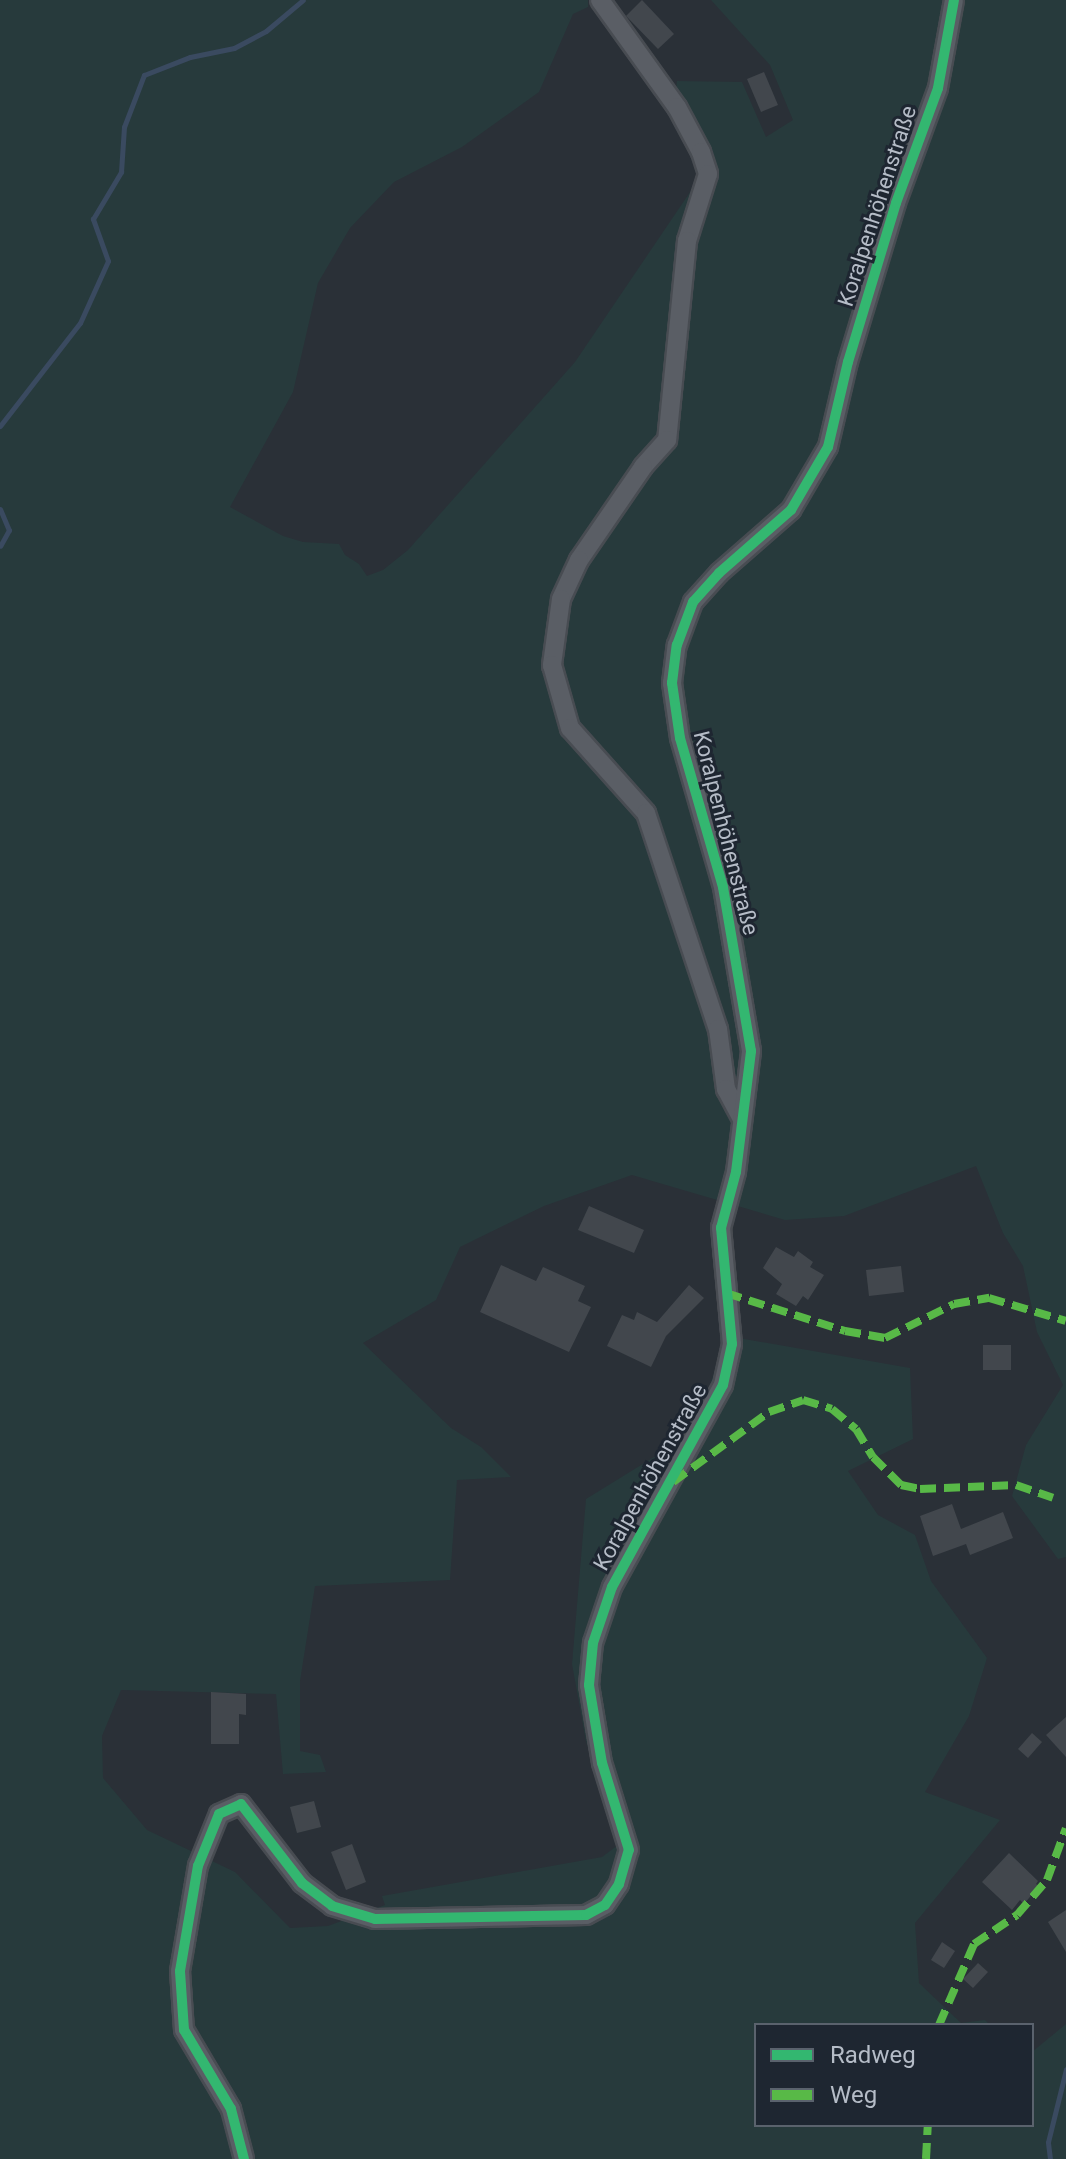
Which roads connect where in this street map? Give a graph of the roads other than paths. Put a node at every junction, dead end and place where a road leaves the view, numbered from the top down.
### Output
1 (600, 0) edge
2 (954, 0) edge
3 (742, 1119) junction
4 (244, 2159) edge

1 - 3 street
2 - 3 street, Koralpenhöhenstraße
3 - 4 street, Koralpenhöhenstraße

